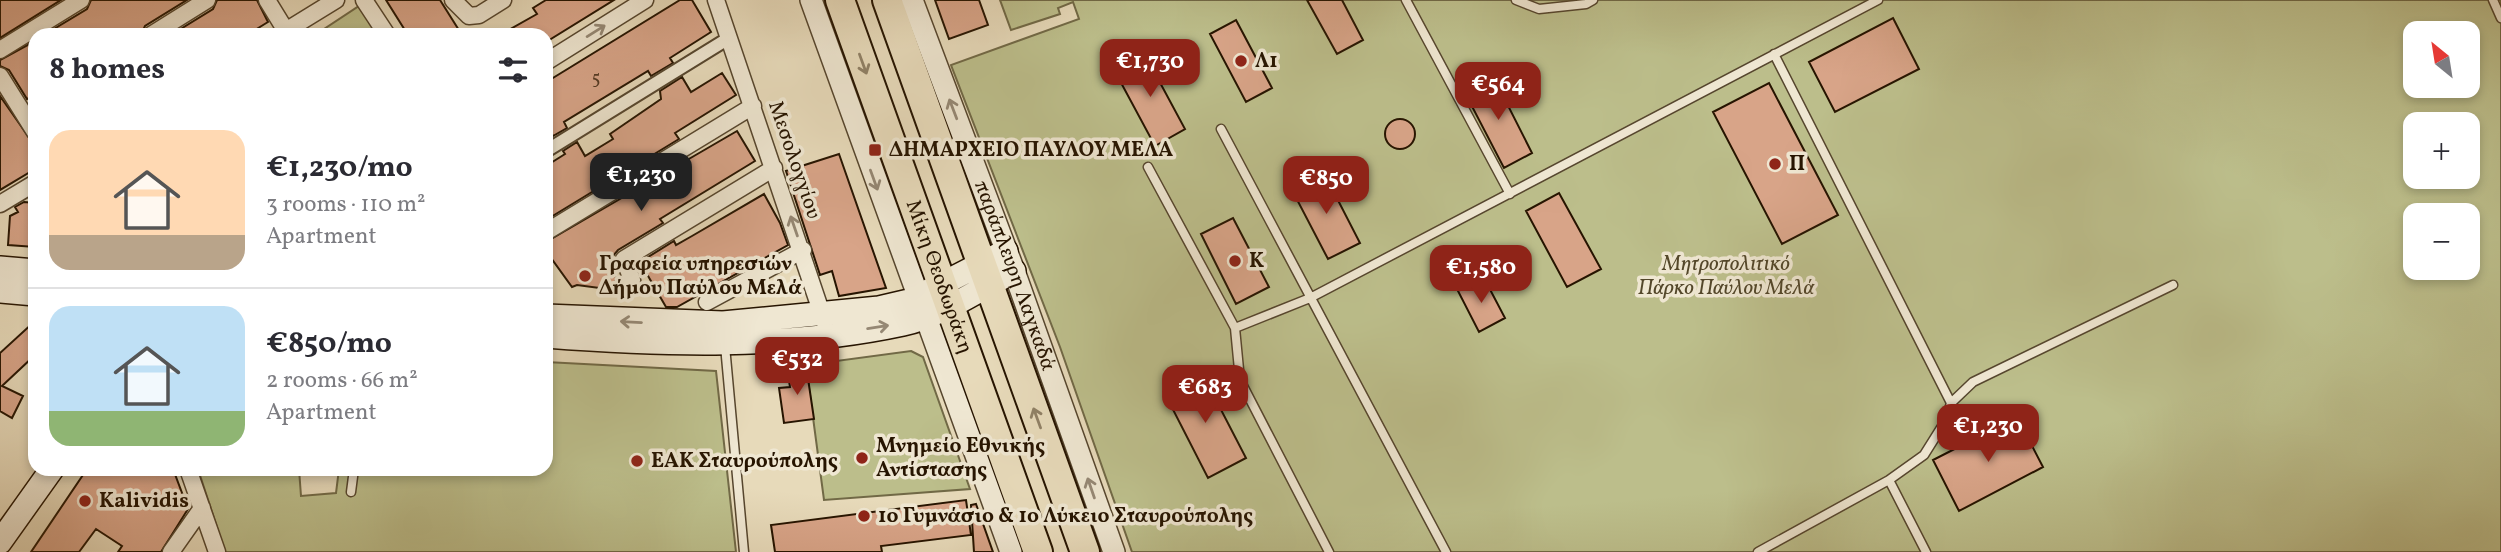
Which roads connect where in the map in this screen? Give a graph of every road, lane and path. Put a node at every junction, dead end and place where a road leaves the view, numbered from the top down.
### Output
1 (81, 0) edge
2 (207, 0) edge
3 (267, 0) edge
4 (336, 0) edge
5 (364, 0) edge
6 (453, 0) edge
7 (503, 0) edge
8 (645, 0) edge
9 (716, 0) edge
10 (811, 0) edge
11 (840, 0) edge
12 (887, 0) edge
13 (912, 0) edge
14 (1406, 0) edge
15 (1516, 0) edge
16 (1593, 0) edge
17 (1878, 0) edge
18 (2493, 0) edge
19 (2501, 18) edge
20 (36, 28) edge
21 (162, 28) edge
22 (280, 28) edge
23 (290, 28) edge
24 (382, 28) edge
25 (28, 33) edge
26 (729, 38) junction
27 (0, 50) edge
28 (1774, 54) junction
29 (553, 58) edge
30 (0, 76) edge
31 (753, 106) junction
32 (28, 110) edge
33 (1221, 129) dead end
34 (553, 147) edge
35 (1149, 167) dead end
36 (774, 168) junction
37 (28, 190) edge
38 (1510, 194) junction
39 (0, 204) edge
40 (553, 228) edge
41 (803, 250) junction
42 (998, 267) junction
43 (0, 268) edge
44 (28, 270) edge
45 (2173, 285) dead end
46 (622, 288) dead end
47 (0, 291) edge
48 (28, 293) edge
49 (1310, 298) junction
50 (934, 300) junction
51 (708, 302) dead end
52 (553, 317) edge
53 (825, 325) junction
54 (1235, 328) junction
55 (723, 333) junction
56 (553, 336) edge
57 (1951, 403) junction
58 (47, 476) edge
59 (191, 476) edge
60 (353, 476) edge
61 (1889, 480) junction
62 (351, 492) dead end
63 (202, 508) junction
64 (0, 542) edge
65 (172, 552) edge
66 (217, 552) edge
67 (744, 552) edge
68 (1011, 552) edge
69 (1038, 552) edge
70 (1085, 552) edge
71 (1114, 552) edge
72 (1329, 552) edge
73 (1446, 552) edge
74 (1758, 552) edge
75 (1926, 552) edge

1 - 20 street
2 - 21 street
3 - 22 street
4 - 23 street
5 - 24 street
6 - 7 street
29 -> 8 street
9 - 26 street, Μεσολογγίου
10 -> 50 street
11 -> 50 highway, Μίκη Θεοδωράκη
12 - 42 highway, Μίκη Θεοδωράκη
42 -> 13 street, παράπλευρη Λαγκαδά
14 - 38 lane
15 - 16 lane
17 - 28 lane
18 - 19 lane
25 - 27 street
26 - 31 street, Μεσολογγίου
26 - 34 street
28 - 38 lane
28 - 57 lane
30 - 32 street
31 - 36 street, Μεσολογγίου
31 - 40 street
33 - 49 lane
35 - 54 lane
41 -> 36 street, Μεσολογγίου
36 - 46 street
37 - 39 street
38 - 49 lane
41 - 51 street
41 - 53 street, Μεσολογγίου
42 - 50 main road
70 -> 42 highway, Μίκη Θεοδωράκη
71 -> 42 street, παράπλευρη Λαγκαδά
43 - 44 main road
45 - 57 lane
47 - 48 main road
49 - 54 lane
49 - 73 lane
50 - 53 main road
50 - 68 street
50 - 69 highway, Μίκη Θεοδωράκη
55 -> 52 main road
53 - 55 main road
54 - 72 lane
55 - 56 main road
55 - 67 lane
57 - 61 lane
58 - 64 main road
59 - 63 street
60 - 62 lane
61 - 74 lane
61 - 75 lane
63 - 65 street
63 - 66 street

